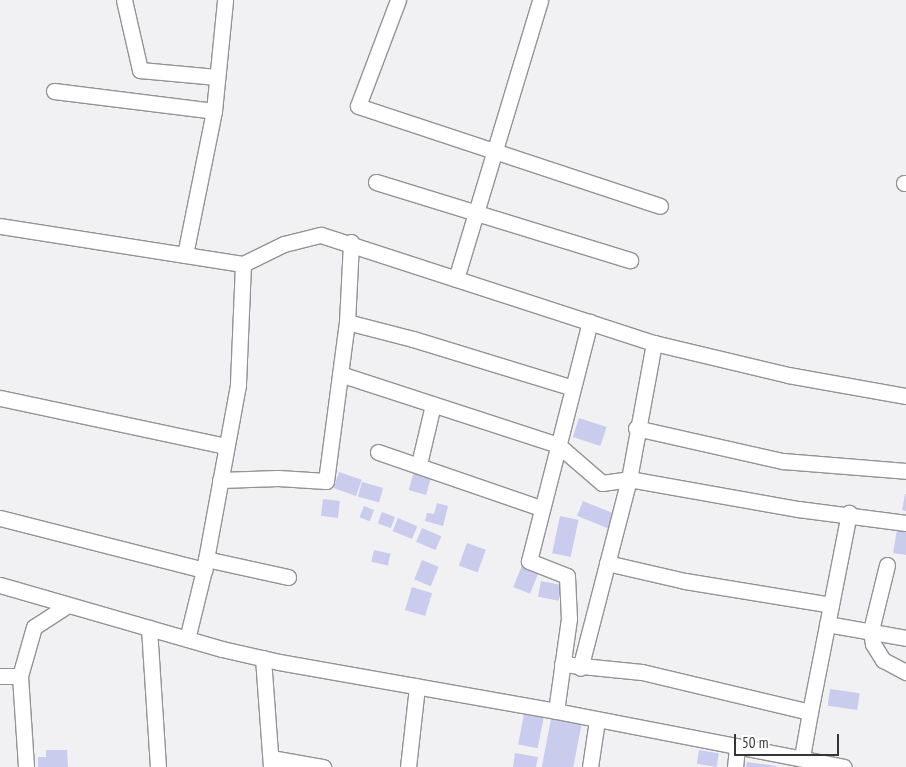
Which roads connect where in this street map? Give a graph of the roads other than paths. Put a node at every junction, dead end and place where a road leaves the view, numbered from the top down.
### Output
1 (124, 0) edge
2 (226, 0) edge
3 (398, 0) edge
4 (540, 0) edge
5 (218, 77) junction
6 (54, 91) dead end
7 (214, 111) junction
8 (495, 149) junction
9 (376, 182) dead end
10 (660, 206) dead end
11 (476, 212) junction
12 (0, 226) edge
13 (351, 242) junction
14 (185, 255) junction
15 (630, 260) dead end
16 (243, 264) junction
17 (456, 279) junction
18 (346, 322) junction
19 (590, 322) junction
20 (654, 343) junction
21 (340, 374) junction
22 (572, 388) junction
23 (906, 396) edge
24 (0, 398) edge
25 (433, 405) junction
26 (636, 428) junction
27 (558, 445) junction
28 (226, 446) junction
29 (378, 452) dead end
30 (419, 464) junction
31 (906, 471) edge
32 (629, 479) junction
33 (220, 480) junction
34 (542, 508) junction
35 (849, 513) junction
36 (0, 518) edge
37 (906, 523) edge
38 (607, 563) junction
39 (205, 564) junction
40 (887, 565) dead end
41 (288, 576) dead end
42 (0, 585) edge
43 (68, 605) junction
44 (831, 605) junction
45 (827, 624) junction
46 (149, 628) junction
47 (870, 630) junction
48 (906, 638) edge
49 (187, 639) junction
50 (263, 658) junction
51 (562, 664) junction
52 (580, 668) junction
53 (906, 672) edge
54 (0, 676) edge
55 (20, 676) junction
56 (418, 687) junction
57 (556, 711) junction
58 (810, 712) junction
59 (597, 720) junction
60 (737, 748) junction
61 (802, 757) junction
62 (271, 762) edge
63 (26, 767) edge
64 (158, 767) edge
65 (323, 767) edge
66 (408, 767) edge
67 (590, 767) edge
68 (735, 767) edge
69 (844, 767) edge

1 - 5 street
2 - 5 street
3 - 8 street
4 - 8 street
5 - 7 street
6 - 7 street
7 - 14 street
8 - 10 street
8 - 11 street
9 - 11 street
11 - 15 street
11 - 17 street
12 - 14 street
13 - 16 street
13 - 17 street
13 - 18 street
14 - 16 street
16 - 28 street
17 - 19 street
18 - 21 street
18 - 22 street
19 - 20 street
19 - 22 street
20 - 23 street
20 - 26 street
21 - 25 street
21 - 33 street
22 - 27 street
24 - 28 street
25 - 27 street
25 - 30 street
26 - 31 street
26 - 32 street
27 - 32 street
27 - 34 street
28 - 33 street
29 - 30 street
30 - 34 street
32 - 35 street
32 - 38 street
33 - 39 street
34 - 51 street
35 - 37 street
35 - 44 street
36 - 39 street
38 - 44 street
38 - 52 street
39 - 41 street
39 - 49 street
40 - 47 street
42 - 43 street
43 - 46 street
43 - 55 street
44 - 45 street
45 - 47 street
45 - 58 street
46 - 49 street
46 - 64 street
47 - 48 street
47 - 53 street
49 - 50 street
50 - 56 street
50 - 62 street
51 - 52 street
51 - 57 street
52 - 58 street
54 - 55 street
55 - 63 street
56 - 57 street
56 - 66 street
57 - 59 street
58 - 61 street
59 - 60 street
59 - 67 street
60 - 61 street
60 - 68 street
61 - 69 street
62 - 65 street

